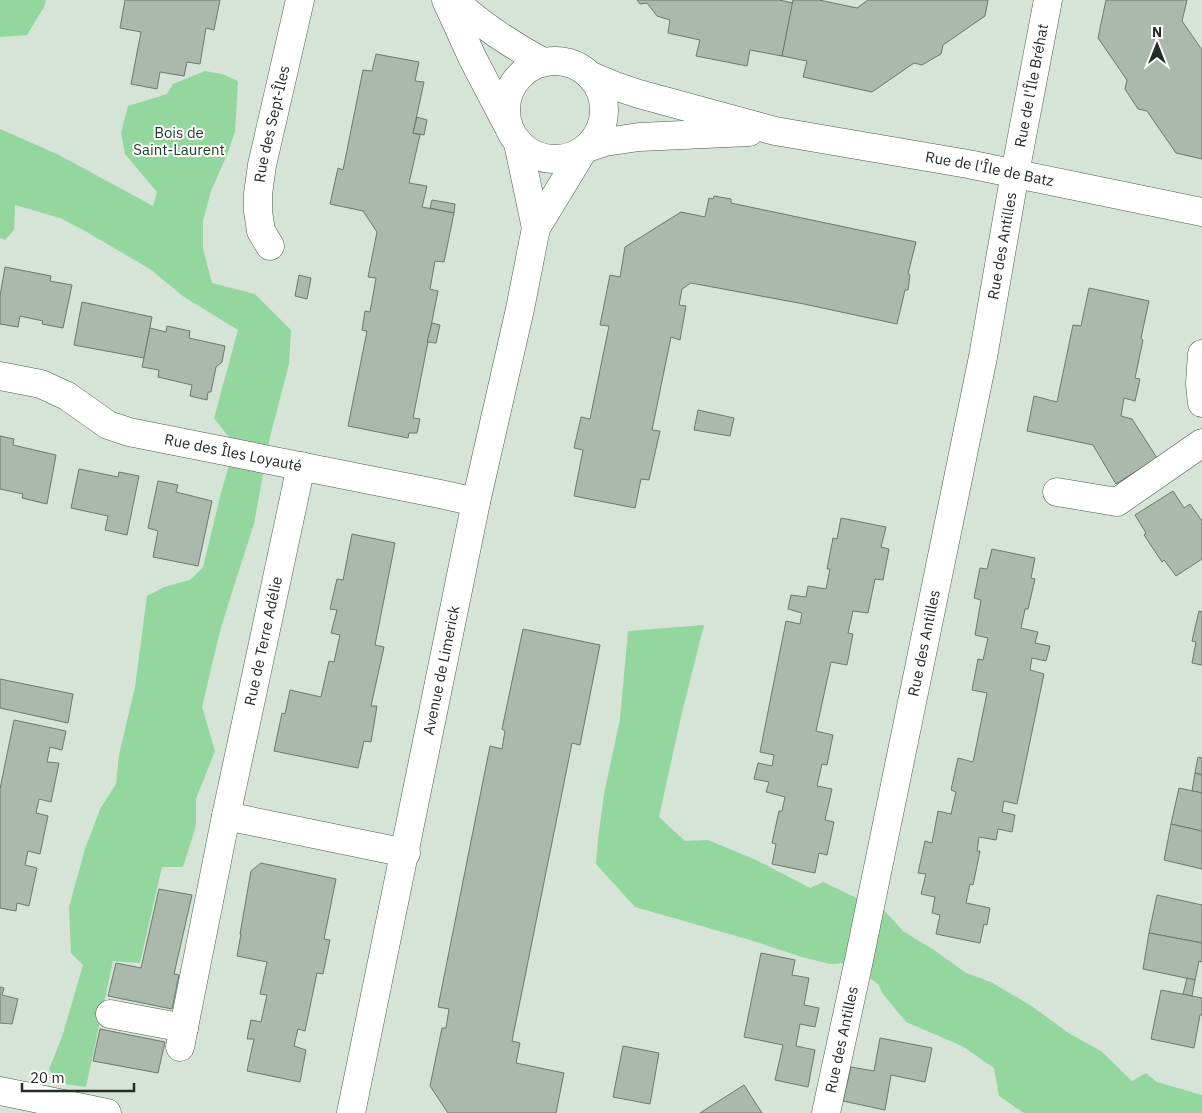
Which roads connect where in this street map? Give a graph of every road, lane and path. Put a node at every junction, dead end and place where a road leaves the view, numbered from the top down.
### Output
1 (300, 0) edge
2 (446, 0) edge
3 (454, 0) edge
4 (1048, 0) edge
5 (543, 62) junction
6 (591, 76) junction
7 (775, 131) junction
8 (513, 135) junction
9 (584, 151) junction
10 (1015, 173) junction
11 (1202, 212) edge
12 (536, 228) junction
13 (270, 246) dead end
14 (1202, 354) edge
15 (0, 376) edge
16 (1202, 403) edge
17 (1202, 443) edge
18 (301, 466) junction
19 (1057, 492) dead end
20 (476, 502) junction
21 (226, 816) junction
22 (406, 853) junction
23 (110, 1014) dead end
24 (0, 1091) edge
25 (107, 1113) edge
26 (351, 1113) edge
27 (826, 1113) edge

1 - 13 street, Rue des Sept-Îles
2 - 8 street, Avenue de Limerick
3 - 5 street
4 - 10 street, Rue de l'Île Bréhat
5 - 6 street
5 - 8 street
6 - 7 street, Rue de l'Île de Batz
6 - 9 street
7 - 9 street, Rue de l'Île de Batz
7 - 10 street, Rue de l'Île de Batz
8 - 9 street
8 - 12 street, Avenue de Limerick
9 - 12 street, Avenue de Limerick
10 - 11 street, Rue de l'Île de Batz
10 - 27 street, Rue des Antilles
12 - 20 street, Avenue de Limerick
14 - 16 street
15 - 18 street, Rue des Îles Loyauté
17 - 19 street
18 - 20 street, Rue des Îles Loyauté
18 - 21 street, Rue de Terre Adélie
20 - 22 street, Avenue de Limerick
21 - 22 street
21 - 23 street, Rue de Terre Adélie
22 - 26 street, Avenue de Limerick
24 - 25 street

